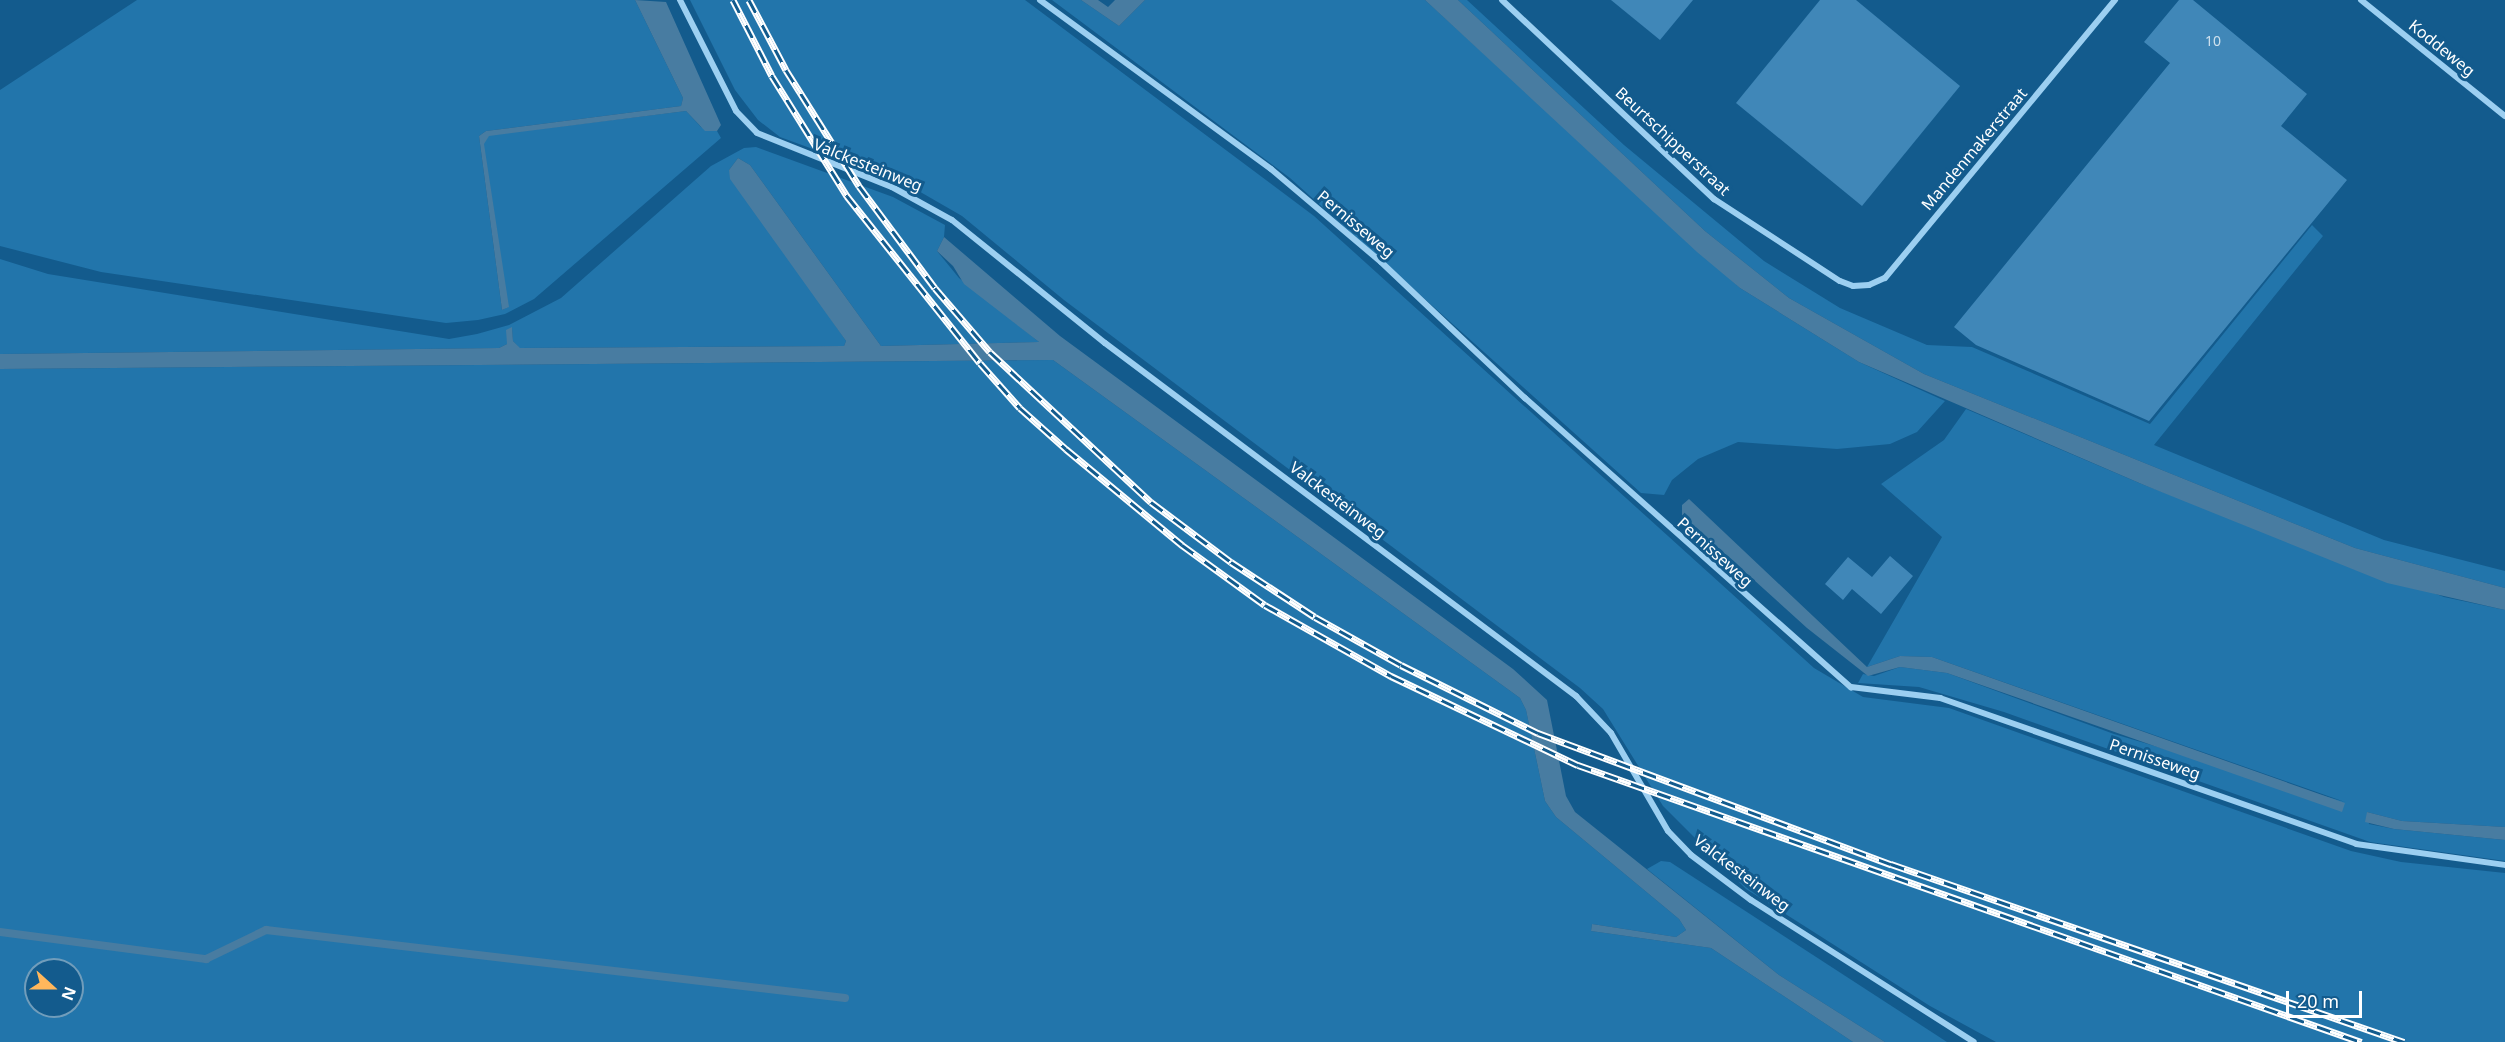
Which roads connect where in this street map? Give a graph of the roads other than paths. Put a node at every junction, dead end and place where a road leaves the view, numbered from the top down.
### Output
1 (680, 0) edge
2 (1040, 0) edge
3 (1502, 0) edge
4 (2115, 0) edge
5 (2361, 0) edge
6 (2505, 116) edge
7 (1840, 281) joint
8 (2505, 865) edge
9 (1974, 1042) edge

1 - 9 street, Valckesteinweg
2 - 8 street, Pernisseweg
3 - 7 street, Beurtschipperstraat
4 - 7 street, Mandenmakerstraat
5 - 6 street, Koddeweg

